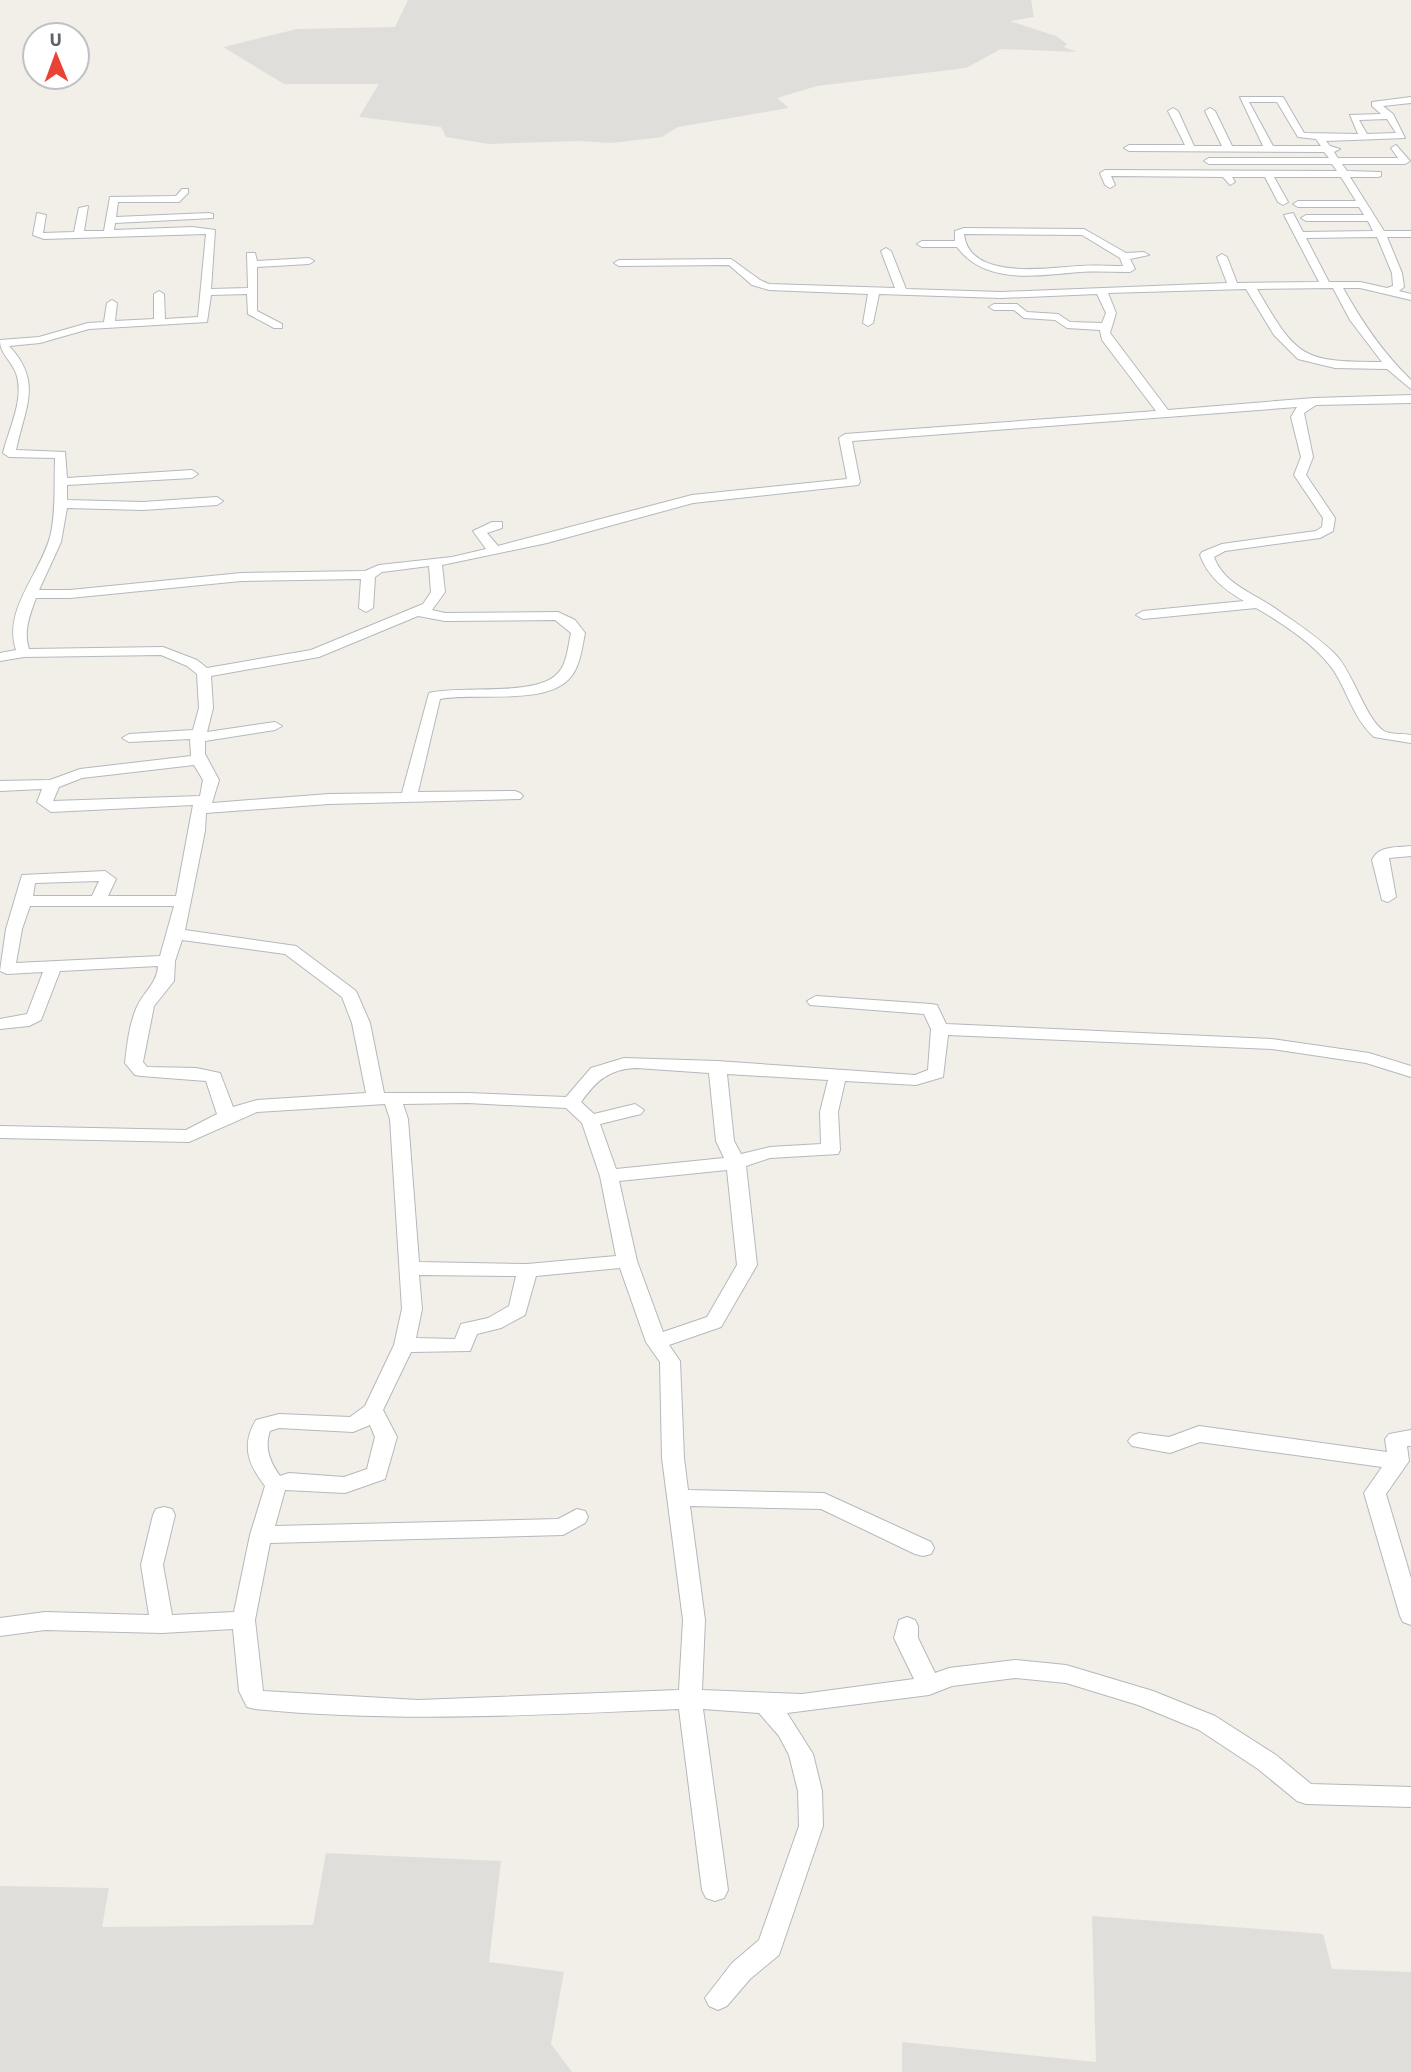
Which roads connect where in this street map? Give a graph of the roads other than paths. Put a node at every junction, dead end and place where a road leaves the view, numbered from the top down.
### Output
1 (1411, 100) edge
2 (1173, 111) dead end
3 (1210, 111) dead end
4 (1390, 116) junction
5 (1364, 136) junction
6 (1320, 137) junction
7 (1129, 148) dead end
8 (1191, 148) junction
9 (1228, 148) junction
10 (1269, 148) junction
11 (1327, 149) junction
12 (1368, 149) dead end
13 (1382, 149) dead end
14 (1209, 161) dead end
15 (1335, 162) junction
16 (1145, 174) junction
17 (1268, 174) junction
18 (1343, 174) junction
19 (1378, 174) dead end
20 (1110, 186) dead end
21 (1150, 186) dead end
22 (1316, 189) junction
23 (185, 191) dead end
24 (1283, 202) dead end
25 (1298, 204) dead end
26 (1362, 204) junction
27 (84, 208) dead end
28 (41, 215) dead end
29 (1289, 215) dead end
30 (209, 216) dead end
31 (1370, 218) junction
32 (111, 220) junction
33 (108, 233) junction
34 (1321, 233) dead end
35 (1379, 234) junction
36 (1411, 234) edge
37 (78, 235) junction
38 (1301, 235) junction
39 (922, 244) dead end
40 (960, 244) junction
41 (886, 251) dead end
42 (1124, 256) junction
43 (1144, 256) dead end
44 (1222, 257) dead end
45 (309, 261) dead end
46 (619, 263) dead end
47 (1130, 269) junction
48 (1249, 285) junction
49 (1331, 285) junction
50 (1233, 286) junction
51 (874, 290) junction
52 (1125, 290) junction
53 (253, 291) junction
54 (206, 292) junction
55 (902, 292) junction
56 (1102, 292) junction
57 (159, 293) dead end
58 (987, 295) junction
59 (1401, 295) edge
60 (1342, 297) junction
61 (113, 303) dead end
62 (1390, 308) dead end
63 (68, 318) dead end
64 (160, 323) junction
65 (868, 323) dead end
66 (109, 325) junction
67 (278, 326) dead end
68 (1106, 327) junction
69 (64, 336) junction
70 (0, 343) edge
71 (1390, 366) junction
72 (1411, 386) edge
73 (1411, 399) edge
74 (1315, 402) junction
75 (1164, 413) junction
76 (192, 474) dead end
77 (60, 482) junction
78 (217, 501) dead end
79 (59, 504) junction
80 (497, 525) dead end
81 (493, 550) junction
82 (435, 561) junction
83 (368, 575) junction
84 (32, 594) junction
85 (1258, 604) junction
86 (366, 608) dead end
87 (418, 612) junction
88 (1143, 615) dead end
89 (24, 653) junction
90 (0, 657) edge
91 (204, 673) junction
92 (275, 726) dead end
93 (197, 736) junction
94 (129, 738) dead end
95 (1411, 738) edge
96 (198, 760) junction
97 (52, 784) junction
98 (0, 786) edge
99 (515, 796) dead end
100 (410, 797) junction
101 (202, 804) junction
102 (1411, 851) edge
103 (1388, 897) dead end
104 (98, 900) junction
105 (24, 901) junction
106 (181, 901) junction
107 (176, 934) junction
108 (167, 961) junction
109 (54, 965) junction
110 (4, 969) edge
111 (816, 1001) dead end
112 (0, 1024) edge
113 (940, 1029) junction
114 (717, 1066) junction
115 (1411, 1072) edge
116 (838, 1074) junction
117 (384, 1098) junction
118 (571, 1103) junction
119 (635, 1110) dead end
120 (227, 1117) junction
121 (590, 1121) junction
122 (0, 1132) edge
123 (736, 1163) junction
124 (609, 1175) junction
125 (627, 1261) junction
126 (410, 1268) junction
127 (527, 1270) junction
128 (656, 1342) junction
129 (404, 1345) junction
130 (373, 1410) junction
131 (1411, 1438) edge
132 (1139, 1441) dead end
133 (1398, 1461) junction
134 (276, 1485) junction
135 (679, 1498) junction
136 (164, 1515) dead end
137 (577, 1517) dead end
138 (261, 1535) junction
139 (923, 1549) dead end
140 (1411, 1616) edge
141 (244, 1620) junction
142 (162, 1624) junction
143 (907, 1626) dead end
144 (0, 1627) edge
145 (929, 1686) junction
146 (690, 1699) junction
147 (765, 1704) junction
148 (1411, 1797) edge
149 (715, 1890) dead end
150 (718, 1998) dead end

1 - 4 street
2 - 8 street
3 - 9 street
4 - 5 street
4 - 5 street
5 - 6 street
6 - 10 street
6 - 11 street
7 - 8 street
8 - 9 street
9 - 10 street
10 - 11 street
11 - 12 street
11 - 15 street
13 - 15 street
14 - 15 street
15 - 18 street
16 - 17 street
16 - 20 street
16 - 21 street
17 - 22 street
17 - 24 street
18 - 19 street
18 - 22 street
18 - 26 street
22 - 25 street
22 - 26 street
23 - 32 street
26 - 31 street
27 - 37 street
28 - 37 street
29 - 38 street
30 - 32 street
31 - 34 street
31 - 35 street
32 - 33 street
33 - 37 street
33 - 54 street
35 - 36 street
35 - 38 street
35 - 59 street
38 - 49 street
39 - 40 street
40 - 42 street
40 - 47 street
41 - 55 street
42 - 43 street
42 - 47 street
44 - 50 street
45 - 53 street
46 - 51 street
47 - 52 street
48 - 49 street
48 - 50 street
48 - 71 street
49 - 59 street
49 - 60 street
50 - 52 street
51 - 55 street
51 - 65 street
52 - 56 street
53 - 54 street
53 - 67 street
54 - 64 street
55 - 58 street
56 - 58 street
56 - 68 street
57 - 64 street
58 - 68 street
59 - 60 street
59 - 62 street
60 - 71 street
61 - 66 street
63 - 69 street
64 - 66 street
66 - 69 street
68 - 75 street
69 - 70 street
70 - 77 street
71 - 72 street
73 - 74 street
74 - 75 street
74 - 85 street
75 - 81 street
76 - 77 street
77 - 79 street
78 - 79 street
79 - 84 street
80 - 81 street
81 - 82 street
82 - 83 street
82 - 87 street
83 - 84 street
83 - 86 street
84 - 89 street
85 - 88 street
85 - 95 street
87 - 91 street
87 - 100 street
89 - 90 street
89 - 91 street
91 - 93 street
92 - 93 street
93 - 94 street
93 - 96 street
96 - 97 street
96 - 101 street
97 - 98 street
97 - 101 street
99 - 100 street
100 - 101 street
101 - 106 street
102 - 103 street
104 - 105 street
104 - 105 street
104 - 106 street
105 - 110 street
106 - 107 street
107 - 108 street
107 - 117 street
108 - 109 street
108 - 120 street
109 - 110 street
109 - 112 street
111 - 113 street
113 - 115 street
113 - 116 street
114 - 116 street
114 - 118 street
114 - 123 street
116 - 123 street
117 - 118 street
117 - 120 street
117 - 126 street
118 - 121 street
119 - 121 street
120 - 122 street
121 - 124 street
123 - 124 street
123 - 128 street
124 - 125 street
125 - 127 street
125 - 128 street
126 - 127 street
126 - 129 street
127 - 129 street
128 - 135 street
129 - 130 street
130 - 134 street
130 - 134 street
131 - 133 street
132 - 133 street
133 - 140 street
134 - 138 street
135 - 139 street
135 - 146 street
136 - 142 street
137 - 138 street
138 - 141 street
141 - 142 street
141 - 146 street
142 - 144 street
143 - 145 street
145 - 147 street
145 - 148 street
146 - 147 street
146 - 149 street
147 - 150 street

